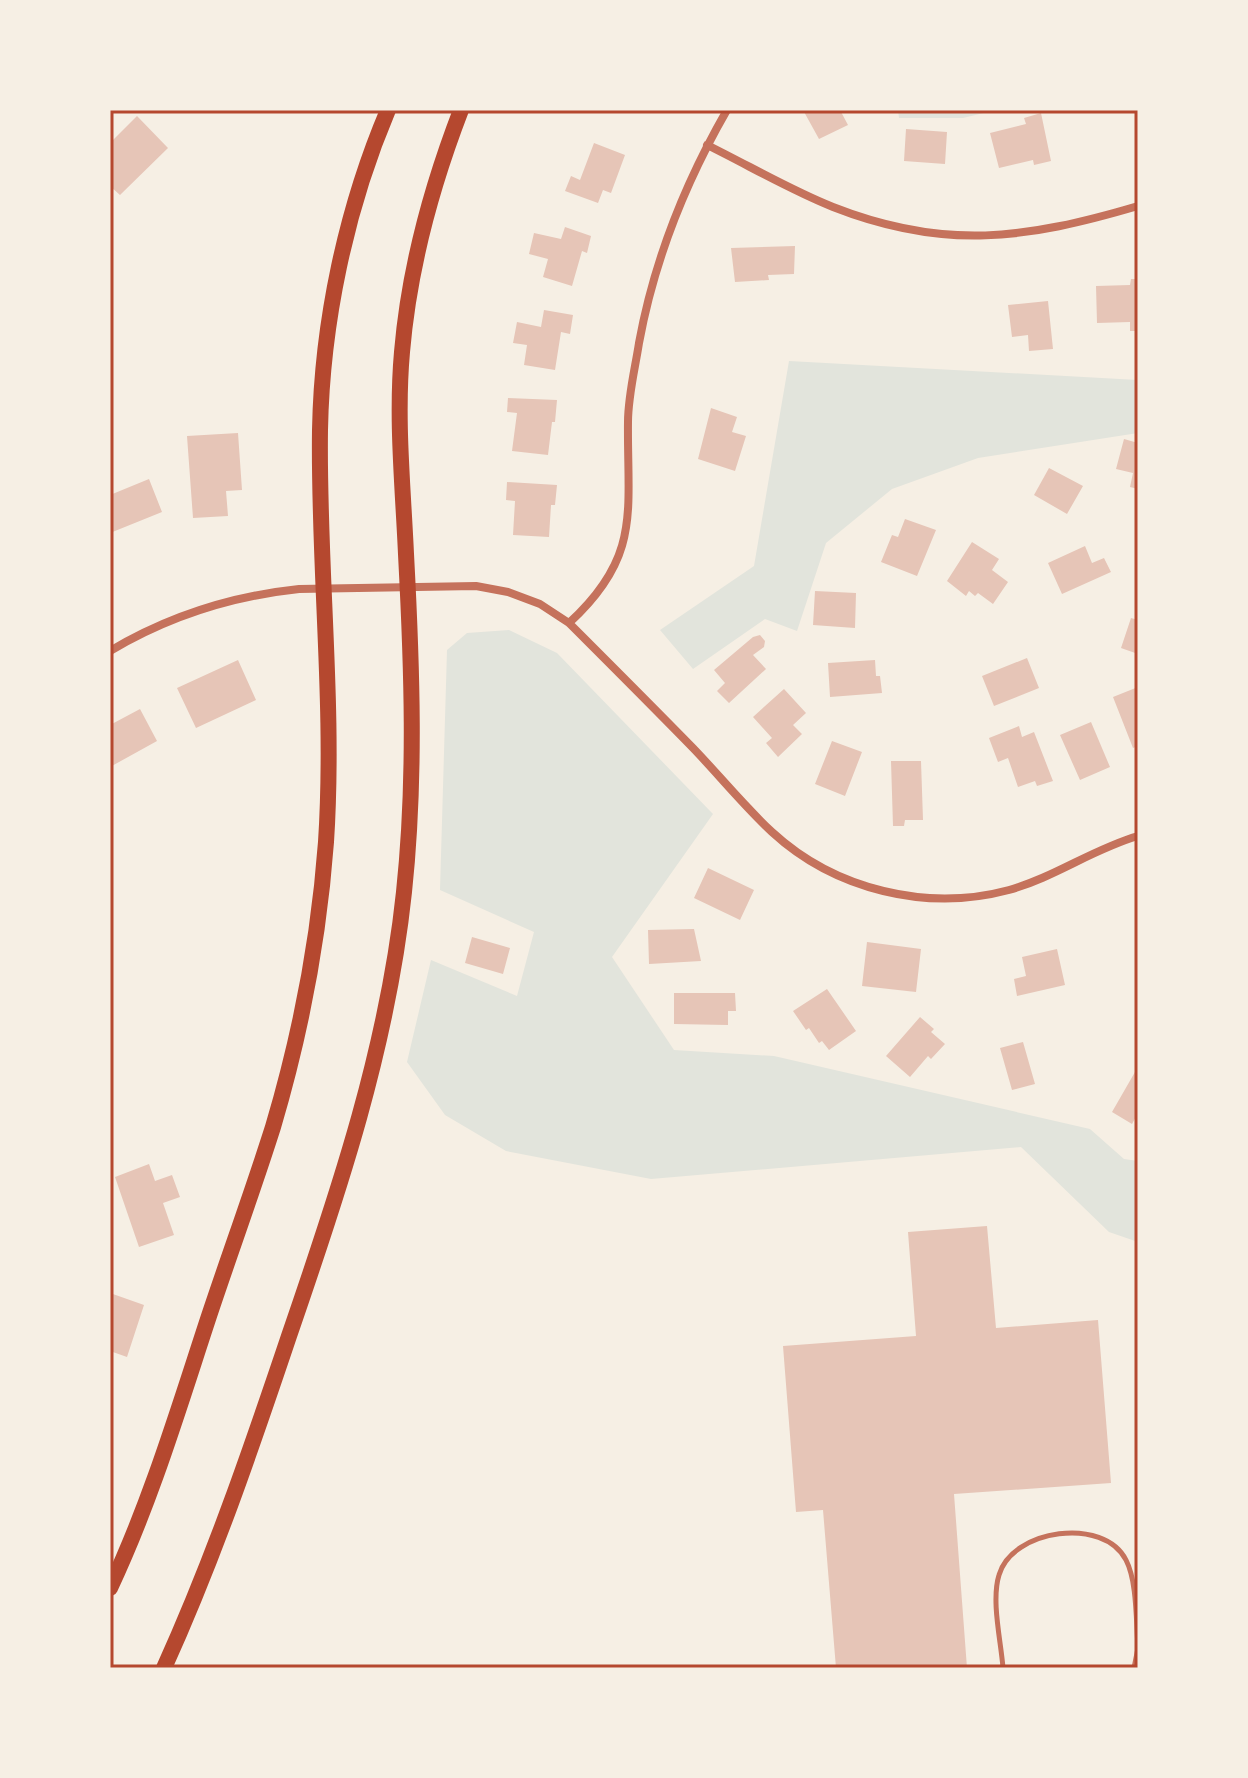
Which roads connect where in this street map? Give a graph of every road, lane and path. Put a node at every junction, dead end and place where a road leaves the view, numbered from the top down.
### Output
1 (388, 110) edge
2 (461, 110) edge
3 (727, 110) edge
4 (707, 145) junction
5 (1138, 206) edge
6 (408, 586) junction
7 (326, 588) junction
8 (569, 623) junction
9 (110, 651) edge
10 (1138, 836) edge
11 (110, 1588) edge
12 (1138, 1647) edge
13 (164, 1668) edge
14 (1003, 1668) edge
15 (1134, 1668) edge

1 - 7 main road
2 - 6 main road
3 - 4 street
4 - 5 street
4 - 8 street
6 - 7 street
6 - 8 street
6 - 13 main road
7 - 9 street
7 - 11 main road
8 - 10 street
12 - 14 lane
12 - 15 lane

